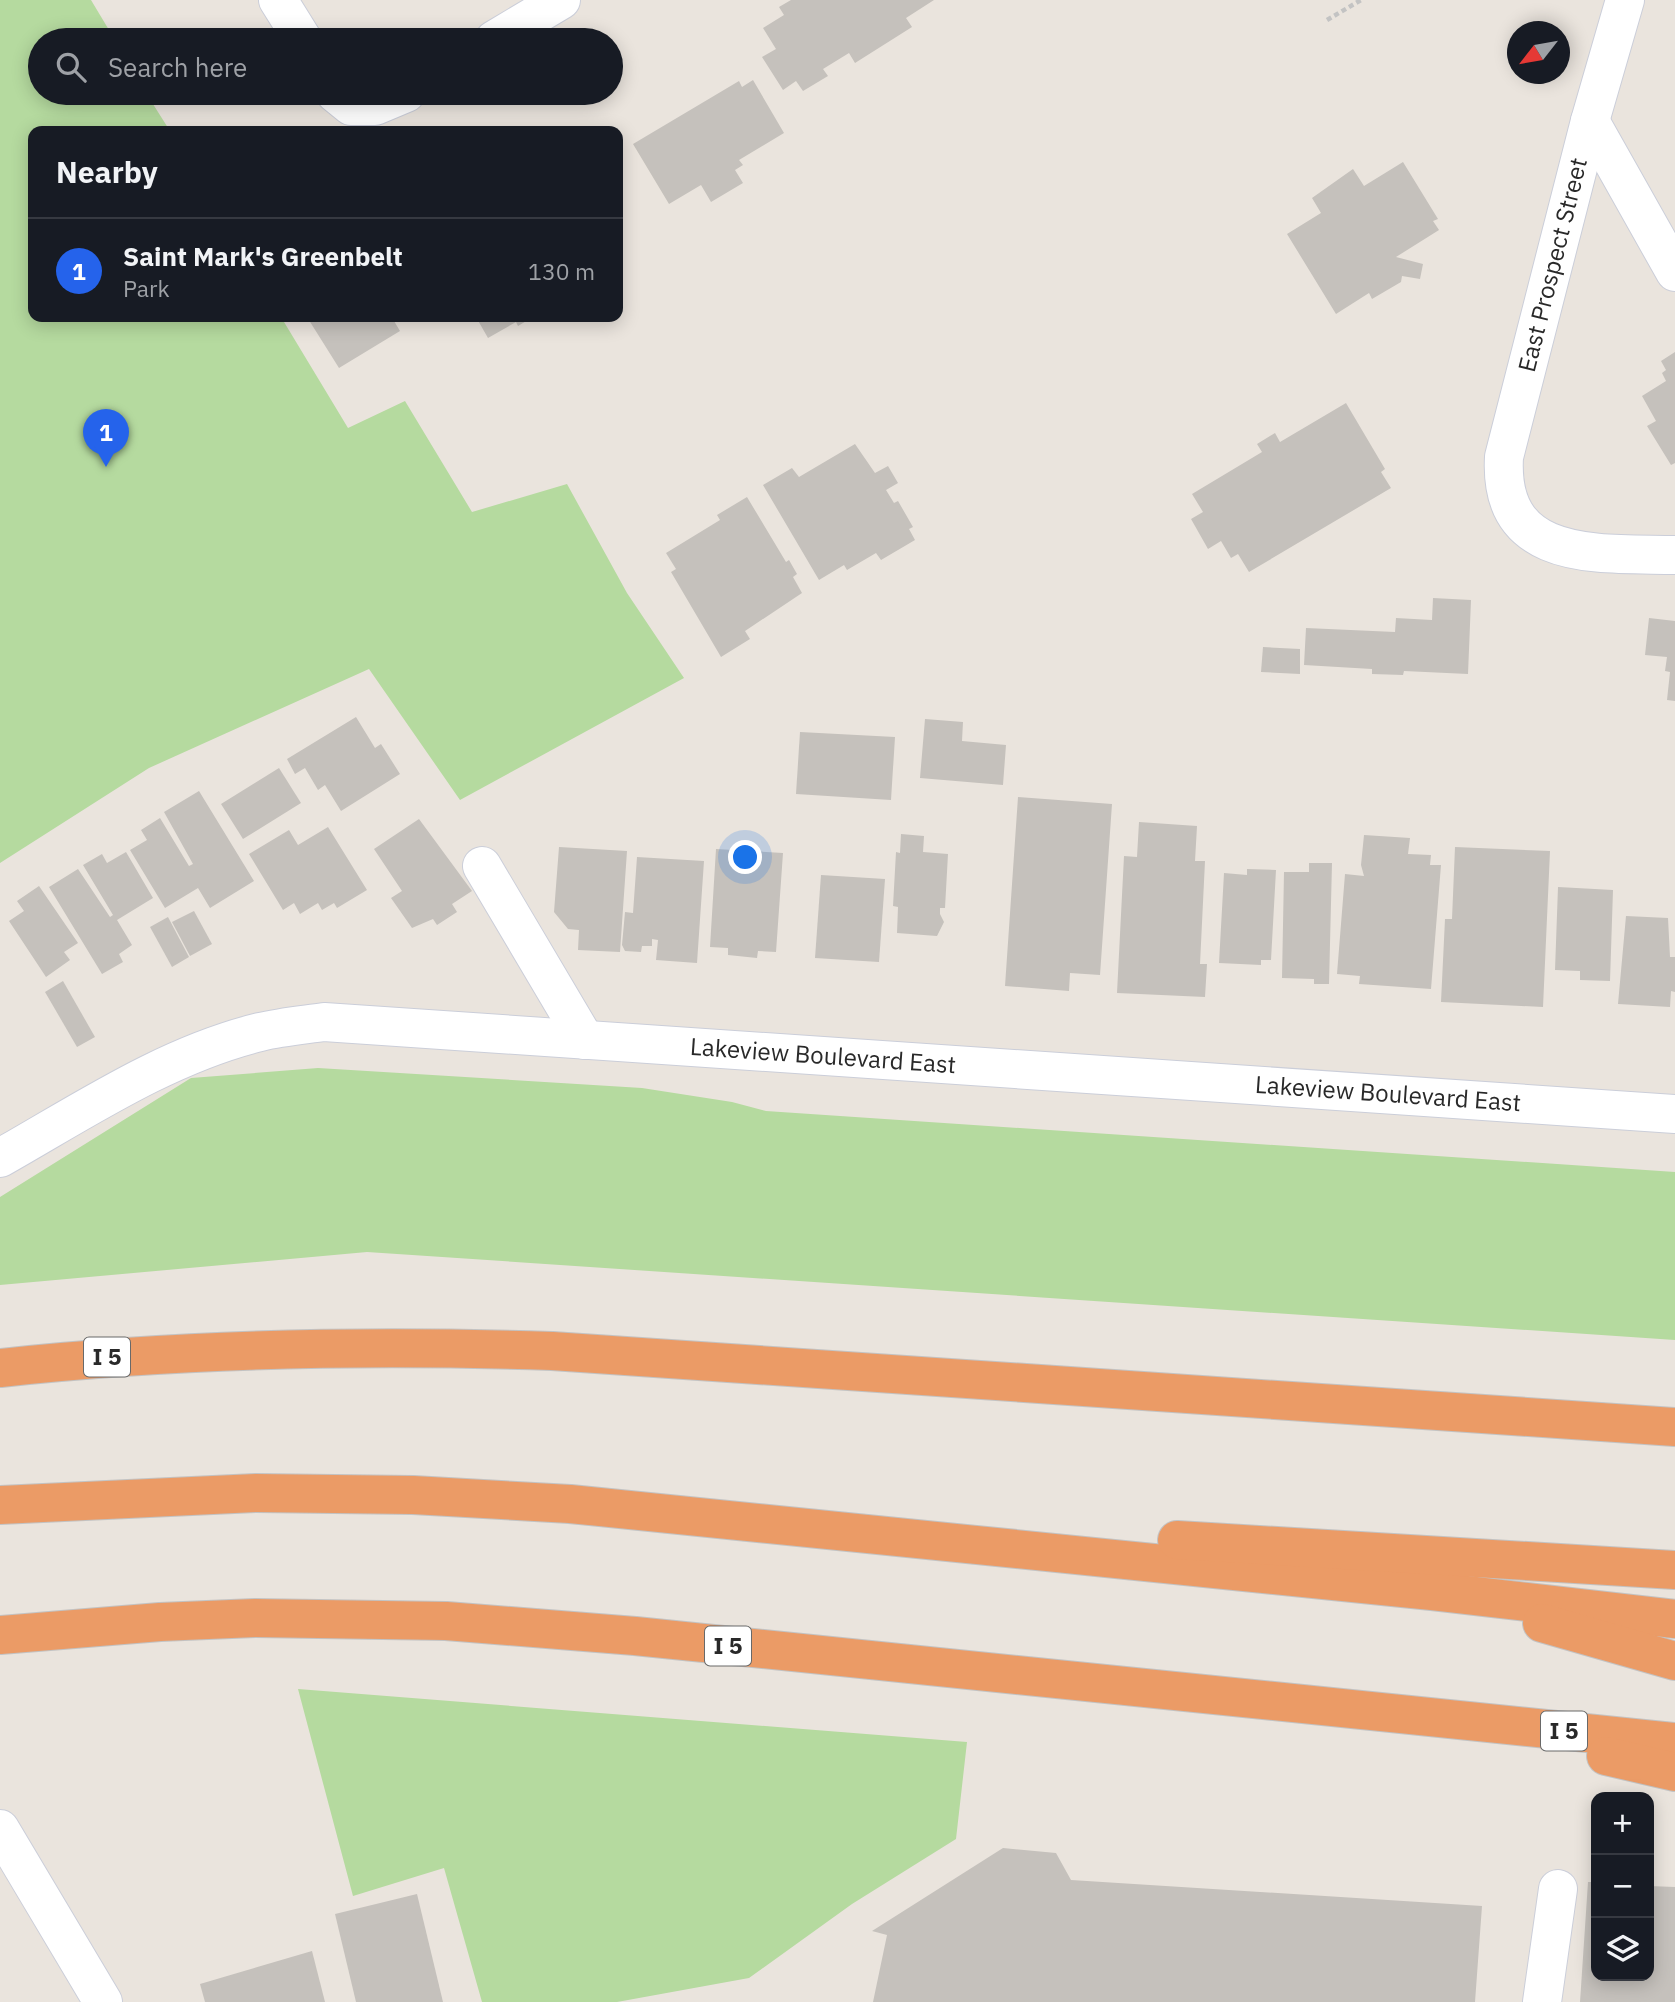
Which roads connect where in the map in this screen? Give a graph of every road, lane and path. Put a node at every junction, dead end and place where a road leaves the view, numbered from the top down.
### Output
1 (278, 0) edge
2 (561, 0) edge
3 (1361, 0) edge
4 (1625, 0) edge
5 (1327, 20) dead end
6 (296, 28) edge
7 (514, 28) edge
8 (1590, 121) junction
9 (1675, 272) edge
10 (1675, 555) edge
11 (482, 866) dead end
12 (585, 1040) junction
13 (1675, 1114) edge
14 (0, 1158) edge
15 (0, 1368) edge
16 (1483, 1416) junction
17 (1675, 1427) edge
18 (1675, 1451) edge
19 (0, 1505) edge
20 (649, 1512) junction
21 (1675, 1570) edge
22 (1432, 1591) junction
23 (1675, 1619) edge
24 (0, 1635) edge
25 (1675, 1661) edge
26 (1454, 1721) junction
27 (1675, 1742) edge
28 (1675, 1772) edge
29 (0, 1829) edge
30 (1558, 1889) dead end
31 (103, 2002) edge
32 (1542, 2002) edge

1 - 6 street
2 - 7 street
3 - 5 path
4 - 8 street, East Prospect Street
8 - 9 street
8 - 10 street, East Prospect Street
11 - 12 street
12 - 13 street, Lakeview Boulevard East
12 - 14 street, Lakeview Boulevard East
15 - 16 highway, I 5
16 - 17 highway, I 5
16 - 18 highway
19 - 20 highway
20 - 21 highway
20 - 22 highway
22 - 23 highway
22 - 25 highway
24 - 26 highway, I 5
26 - 27 highway, I 5
26 - 28 highway
29 - 31 street
30 - 32 street

